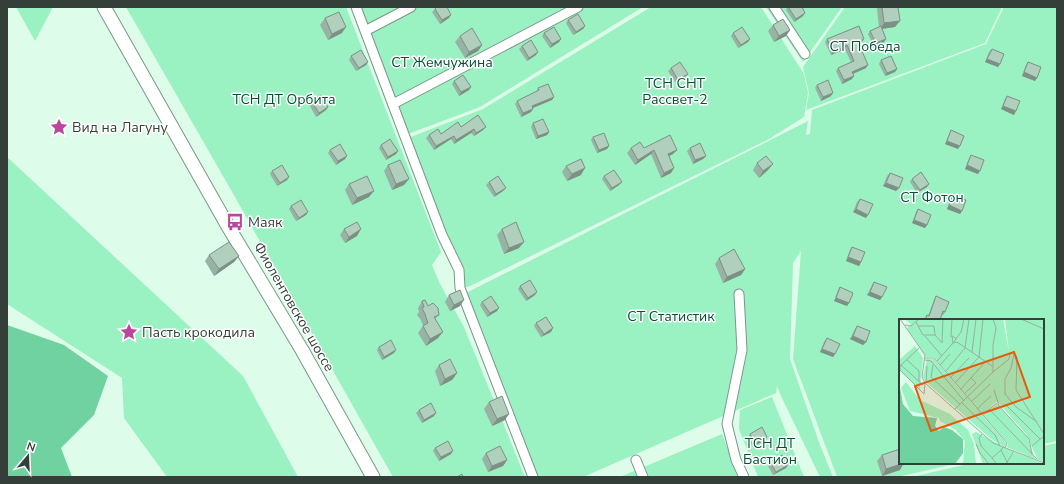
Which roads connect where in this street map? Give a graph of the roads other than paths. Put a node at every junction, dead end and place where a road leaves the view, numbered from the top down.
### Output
1 (104, 7) edge
2 (356, 7) edge
3 (411, 7) edge
4 (578, 7) edge
5 (774, 7) edge
6 (365, 31) junction
7 (805, 54) dead end
8 (392, 104) junction
9 (739, 294) dead end
10 (636, 460) dead end
11 (373, 477) edge
12 (533, 477) edge
13 (644, 477) edge
14 (744, 477) edge

1 - 11 main road, Фиолентовское шоссе
2 - 6 street
3 - 6 street
4 - 8 street
5 - 7 street
6 - 8 street
8 - 12 street
9 - 14 street
10 - 13 street

